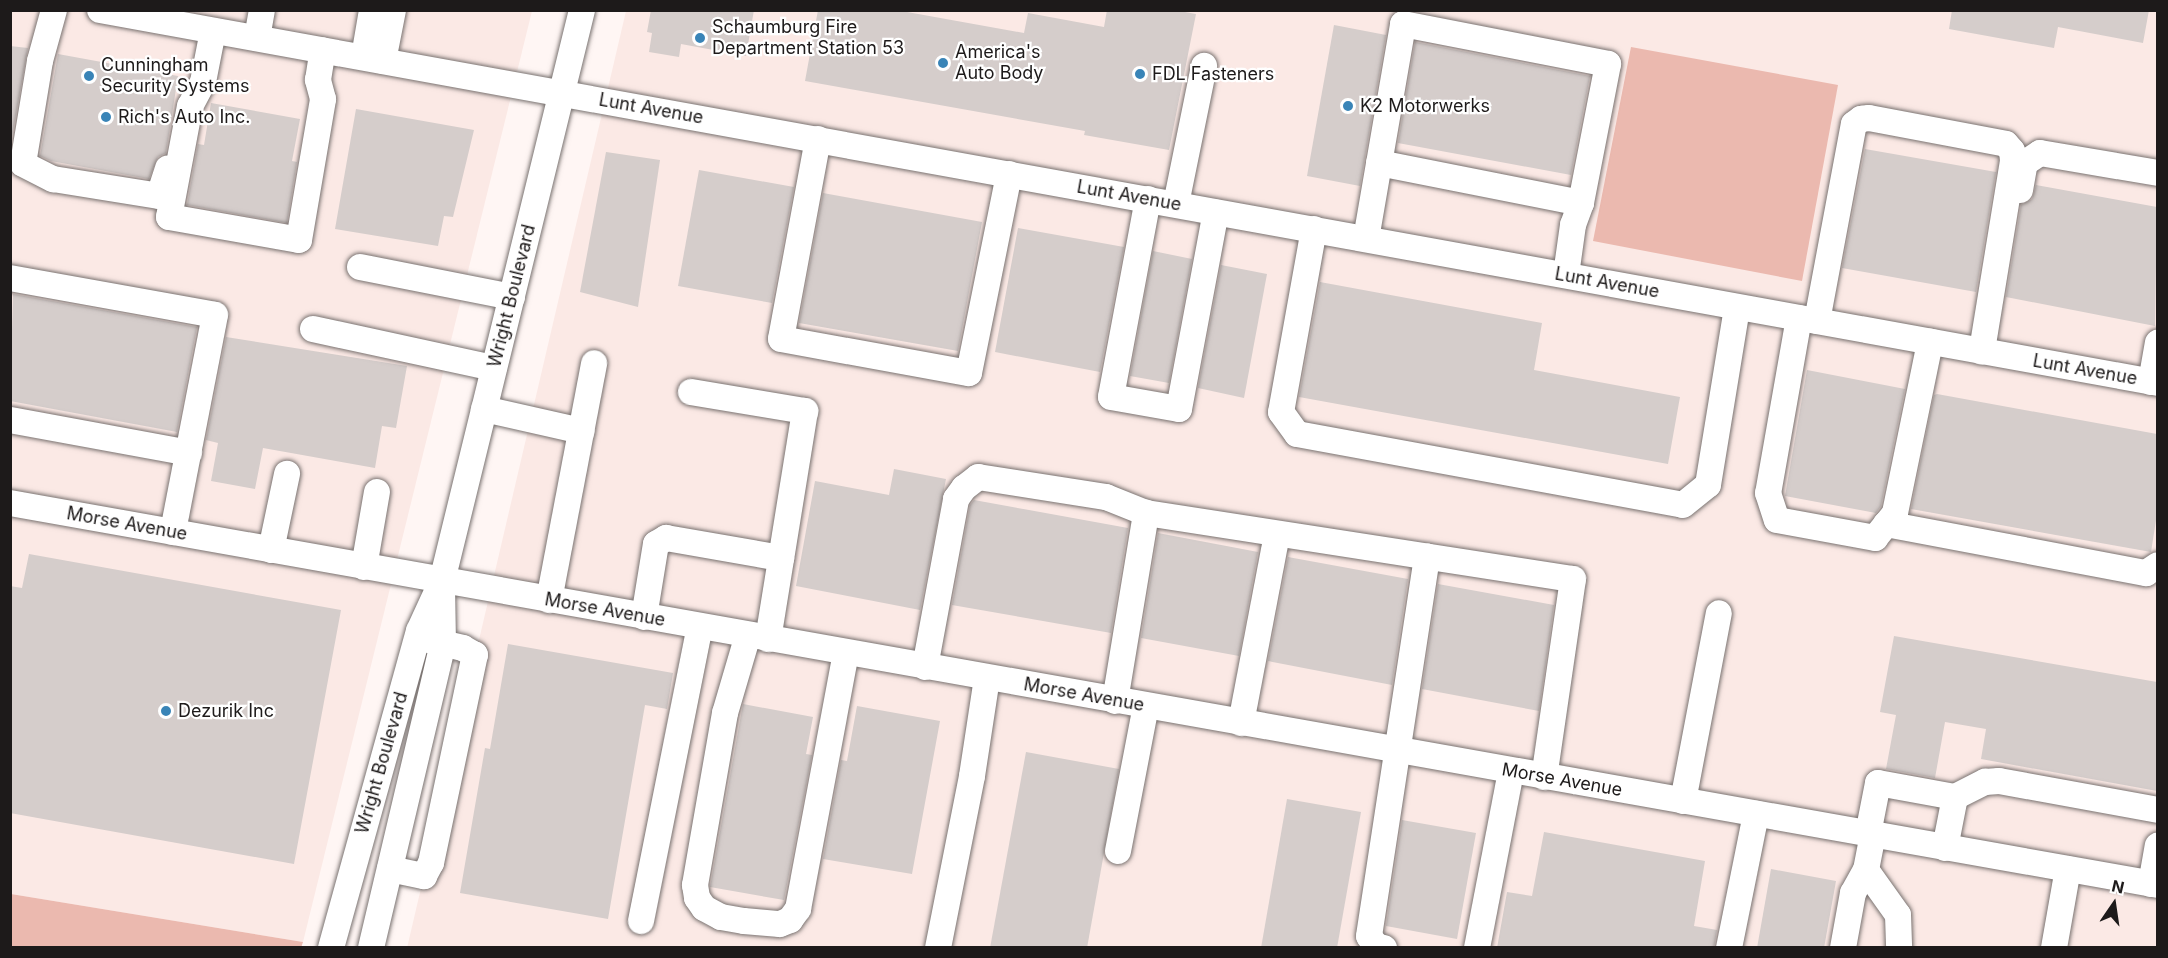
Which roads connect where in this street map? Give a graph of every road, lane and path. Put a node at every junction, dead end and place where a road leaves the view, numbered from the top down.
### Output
1 (54, 10) edge
2 (100, 10) edge
3 (262, 10) edge
4 (372, 10) edge
5 (393, 10) edge
6 (582, 10) edge
7 (204, 29) junction
8 (257, 38) junction
9 (323, 50) junction
10 (374, 59) junction
11 (1204, 66) dead end
12 (562, 93) junction
13 (818, 139) junction
14 (1379, 163) junction
15 (2157, 172) edge
16 (1009, 174) junction
17 (1148, 199) junction
18 (1581, 203) junction
19 (1176, 204) junction
20 (1216, 212) junction
21 (1314, 229) junction
22 (1366, 239) junction
23 (360, 267) dead end
24 (1566, 275) junction
25 (10, 278) edge
26 (512, 297) junction
27 (1737, 307) junction
28 (1808, 320) junction
29 (313, 329) dead end
30 (1930, 342) junction
31 (2157, 342) edge
32 (1986, 352) junction
33 (594, 363) dead end
34 (494, 368) junction
35 (2154, 383) edge
36 (691, 392) dead end
37 (484, 410) junction
38 (10, 420) edge
39 (582, 431) junction
40 (189, 453) junction
41 (287, 474) dead end
42 (377, 492) dead end
43 (10, 502) edge
44 (1146, 513) junction
45 (1886, 524) junction
46 (174, 532) junction
47 (1277, 534) junction
48 (271, 550) junction
49 (1427, 556) junction
50 (781, 558) junction
51 (2157, 565) edge
52 (364, 567) junction
53 (442, 581) junction
54 (549, 600) junction
55 (1719, 614) dead end
56 (644, 617) junction
57 (700, 627) junction
58 (758, 637) junction
59 (417, 638) junction
60 (443, 644) junction
61 (846, 653) junction
62 (924, 667) junction
63 (987, 678) junction
64 (1115, 701) junction
65 (1146, 706) junction
66 (1240, 723) junction
67 (1397, 751) junction
68 (1511, 771) junction
69 (1544, 777) junction
70 (1955, 797) junction
71 (1683, 801) junction
72 (2157, 810) edge
73 (1756, 814) junction
74 (1870, 834) junction
75 (2157, 846) edge
76 (1945, 848) junction
77 (1118, 851) dead end
78 (390, 869) junction
79 (2068, 869) junction
80 (1866, 870) junction
81 (2154, 885) edge
82 (641, 921) dead end
83 (331, 948) edge
84 (371, 948) edge
85 (938, 948) edge
86 (1384, 948) edge
87 (1476, 948) edge
88 (1729, 948) edge
89 (1843, 948) edge
90 (1899, 948) edge
91 (2054, 948) edge

1 - 7 street
2 - 7 street, Lunt Avenue
3 - 8 street
4 - 10 street
5 - 10 street
6 - 12 street, Wright Boulevard
7 - 8 street, Lunt Avenue
7 - 9 street
8 - 9 street, Lunt Avenue
9 - 10 street, Lunt Avenue
10 - 12 street, Lunt Avenue
11 - 19 street
12 - 13 street, Lunt Avenue
12 - 26 street, Wright Boulevard
13 - 16 street, Lunt Avenue
13 - 16 street
14 - 18 street
14 - 18 street
14 - 22 street
15 - 32 street
16 - 17 street, Lunt Avenue
17 - 19 street, Lunt Avenue
17 - 20 street
18 - 24 street
19 - 20 street, Lunt Avenue
20 - 21 street, Lunt Avenue
21 - 22 street, Lunt Avenue
21 - 27 street
22 - 24 street, Lunt Avenue
23 - 26 street
24 - 27 street, Lunt Avenue
25 - 40 street
26 - 34 street, Wright Boulevard
27 - 28 street, Lunt Avenue
28 - 30 street, Lunt Avenue
28 - 32 street
28 - 45 street
29 - 34 street
30 - 32 street, Lunt Avenue
30 - 45 street
31 - 35 street
32 - 35 street, Lunt Avenue
33 - 39 street
34 - 37 street, Wright Boulevard
36 - 50 street
37 - 39 street
37 - 53 street, Wright Boulevard
38 - 40 street
39 - 54 street
40 - 46 street
41 - 48 street
42 - 52 street
43 - 46 street, Morse Avenue
44 - 47 street
44 - 62 street
44 - 64 street
45 - 51 street
46 - 48 street, Morse Avenue
47 - 49 street
47 - 66 street
48 - 52 street, Morse Avenue
49 - 67 street
49 - 69 street
50 - 56 street
50 - 58 street
52 - 53 street, Morse Avenue
53 - 54 street, Morse Avenue
53 - 59 street, Wright Boulevard
53 - 60 street, Wright Boulevard
54 - 56 street, Morse Avenue
55 - 71 street
56 - 57 street, Morse Avenue
57 - 58 street, Morse Avenue
57 - 82 street
58 - 61 street, Morse Avenue
58 - 61 street
59 - 60 street
59 - 83 street, Wright Boulevard
60 - 78 street, Wright Boulevard
60 - 78 street
61 - 62 street, Morse Avenue
62 - 63 street, Morse Avenue
63 - 64 street, Morse Avenue
63 - 85 street
64 - 65 street, Morse Avenue
65 - 66 street, Morse Avenue
65 - 77 street
66 - 67 street, Morse Avenue
67 - 68 street, Morse Avenue
67 - 86 street
68 - 69 street, Morse Avenue
68 - 87 street
69 - 71 street, Morse Avenue
70 - 72 street
70 - 74 street
70 - 76 street
71 - 73 street, Morse Avenue
73 - 74 street, Morse Avenue
73 - 88 street
74 - 76 street, Morse Avenue
74 - 80 street
75 - 81 street
76 - 79 street, Morse Avenue
78 - 84 street, Wright Boulevard
79 - 81 street, Morse Avenue
79 - 91 street
80 - 89 street
80 - 90 street

